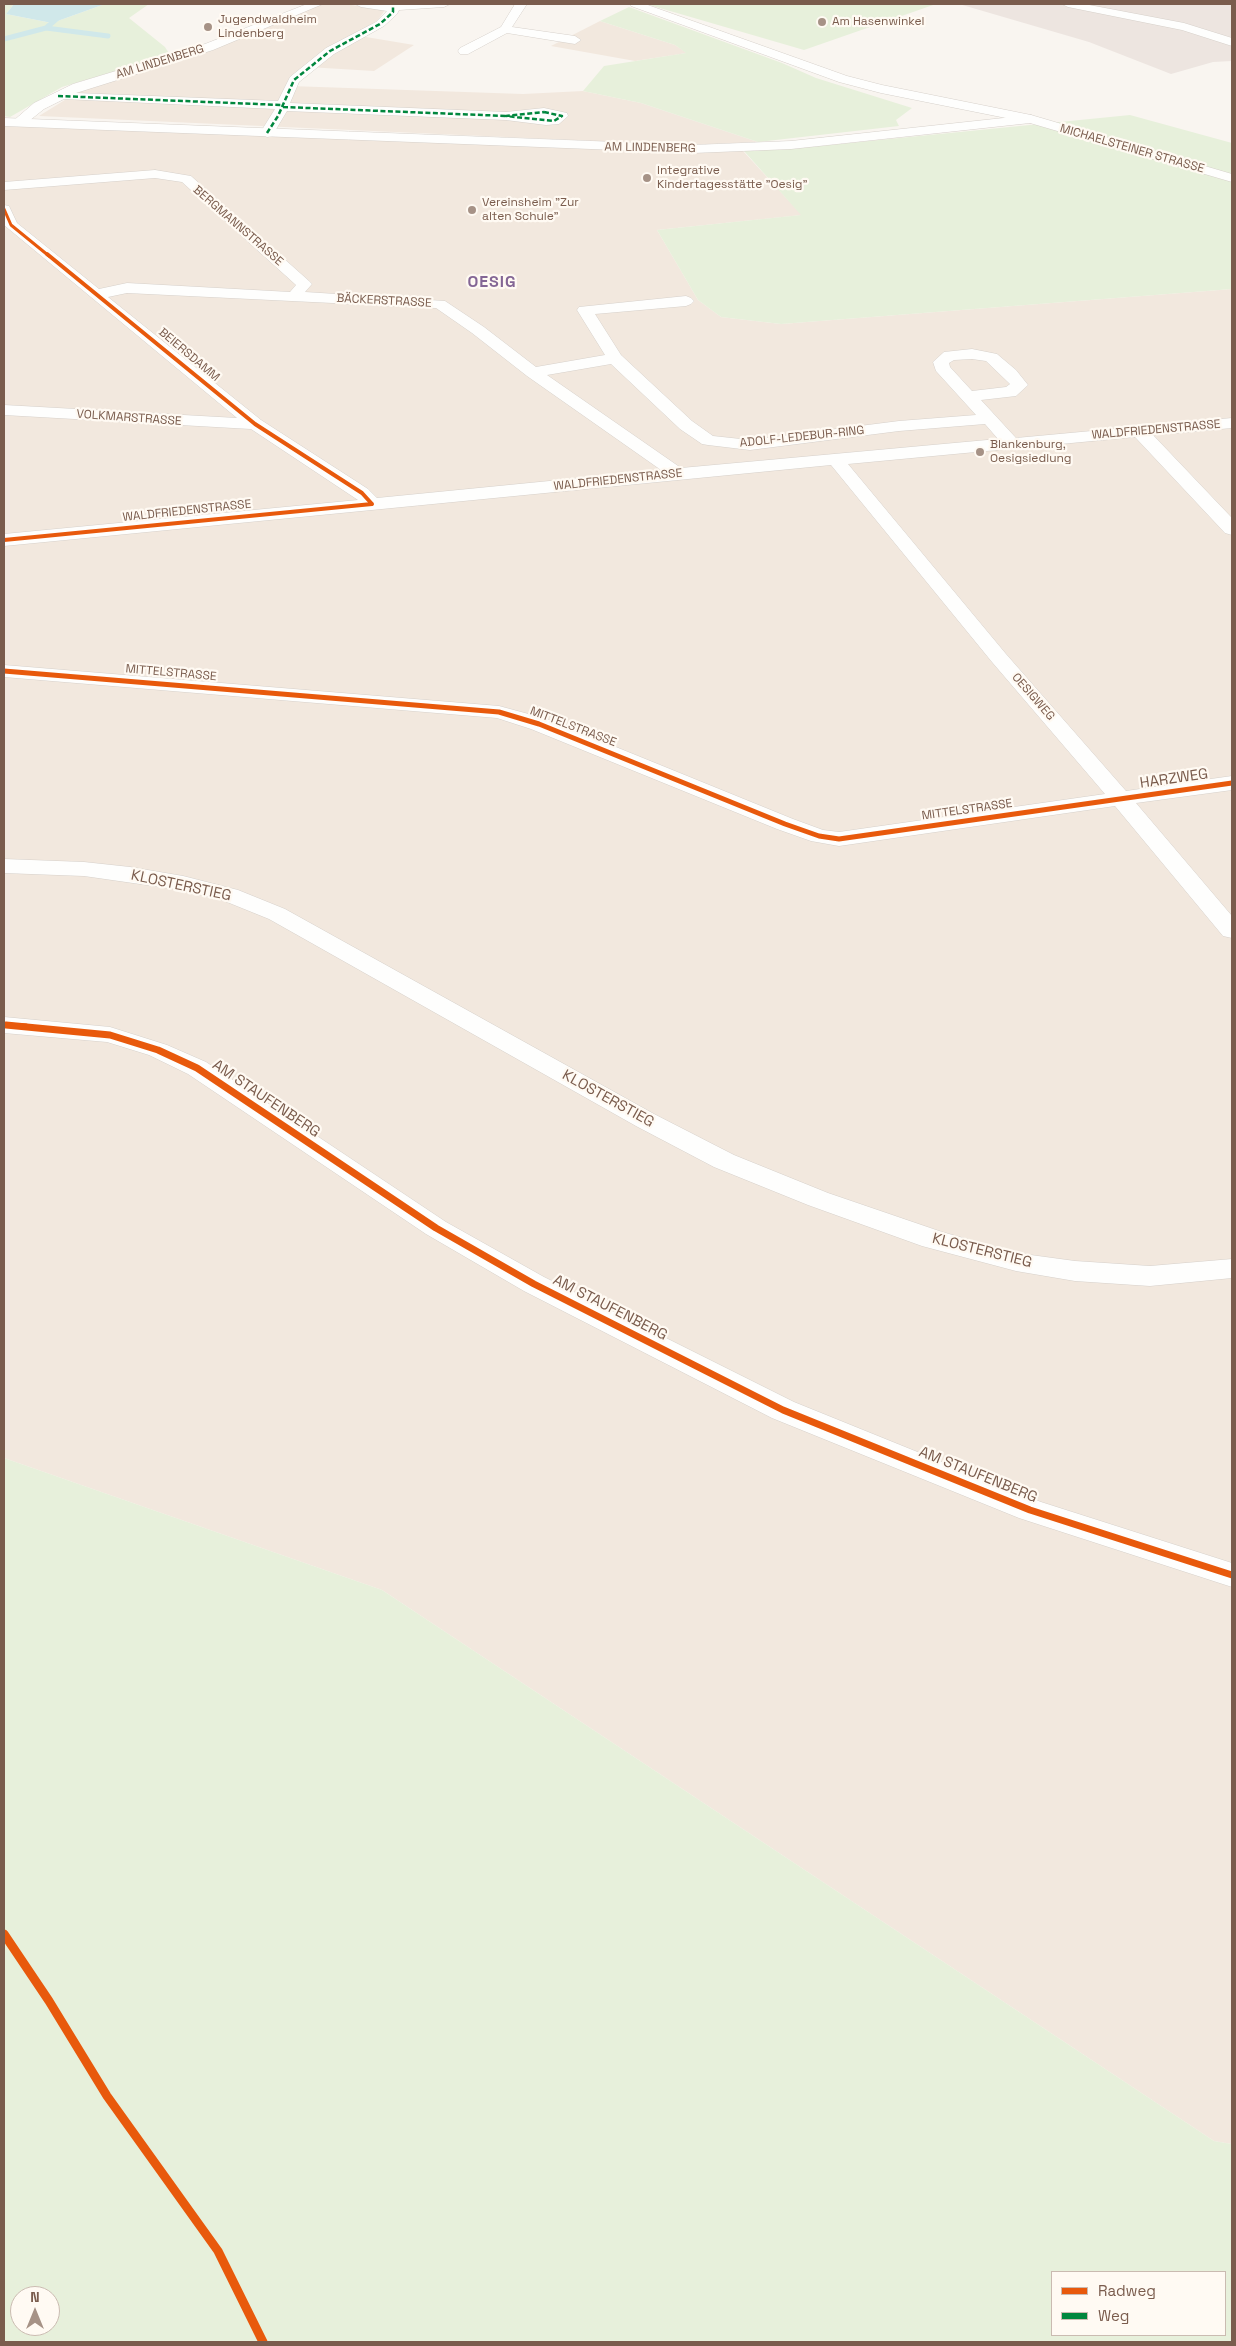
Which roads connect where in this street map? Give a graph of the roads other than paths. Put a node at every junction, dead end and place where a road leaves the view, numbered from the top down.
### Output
1 (317, 4) edge
2 (361, 4) edge
3 (444, 4) edge
4 (521, 4) edge
5 (635, 4) edge
6 (1068, 4) edge
7 (393, 7) junction
8 (505, 29) junction
9 (575, 40) dead end
10 (1232, 42) edge
11 (464, 51) dead end
12 (58, 96) junction
13 (922, 98) junction
14 (282, 106) junction
15 (506, 116) dead end
16 (1031, 119) junction
17 (10, 122) edge
18 (927, 129) junction
19 (267, 133) junction
20 (1232, 178) edge
21 (4, 186) edge
22 (4, 210) edge
23 (8, 225) edge
24 (98, 294) junction
25 (295, 296) junction
26 (686, 301) dead end
27 (615, 358) junction
28 (533, 373) junction
29 (968, 396) dead end
30 (4, 410) edge
31 (990, 419) junction
32 (1232, 423) edge
33 (255, 424) junction
34 (1140, 432) junction
35 (1012, 444) junction
36 (836, 460) junction
37 (677, 474) junction
38 (372, 504) junction
39 (1232, 529) edge
40 (4, 540) edge
41 (4, 671) edge
42 (1232, 783) edge
43 (1119, 799) junction
44 (4, 866) edge
45 (1232, 931) edge
46 (4, 1024) edge
47 (1232, 1269) edge
48 (1232, 1575) edge

1 - 12 street, AM LINDENBERG
2 - 7 street
3 - 7 street
4 - 8 street
5 - 13 street
6 - 10 street
7 - 14 street
8 - 9 street
8 - 11 street
12 - 14 street, AM LINDENBERG
12 - 17 street, AM LINDENBERG
13 - 16 street
13 - 18 street
14 - 15 street, AM LINDENBERG
14 - 19 street
16 - 18 street, AM LINDENBERG
16 - 20 street, MICHAELSTEINER STRASSE
17 - 19 street, AM LINDENBERG
18 - 19 street, AM LINDENBERG
21 - 25 street, BERGMANNSTRASSE
22 - 23 street, BEIERSDAMM
23 - 24 street, BEIERSDAMM
24 - 25 street, BÄCKERSTRASSE
24 - 33 street, BEIERSDAMM
25 - 28 street, BÄCKERSTRASSE
26 - 27 street, ADOLF-LEDEBUR-RING
27 - 28 street
27 - 31 street, ADOLF-LEDEBUR-RING
28 - 37 street, BÄCKERSTRASSE
29 - 31 street
30 - 33 street, VOLKMARSTRASSE
31 - 35 street
32 - 34 street, WALDFRIEDENSTRASSE
33 - 38 street, BEIERSDAMM
34 - 35 street, WALDFRIEDENSTRASSE
34 - 39 street
35 - 36 street, WALDFRIEDENSTRASSE
36 - 37 street, WALDFRIEDENSTRASSE
36 - 43 street, OESIGWEG
37 - 38 street, WALDFRIEDENSTRASSE
38 - 40 street, WALDFRIEDENSTRASSE
41 - 43 street, MITTELSTRASSE
42 - 43 street, HARZWEG
43 - 45 street, OESIGWEG
44 - 47 street, KLOSTERSTIEG
46 - 48 street, AM STAUFENBERG

